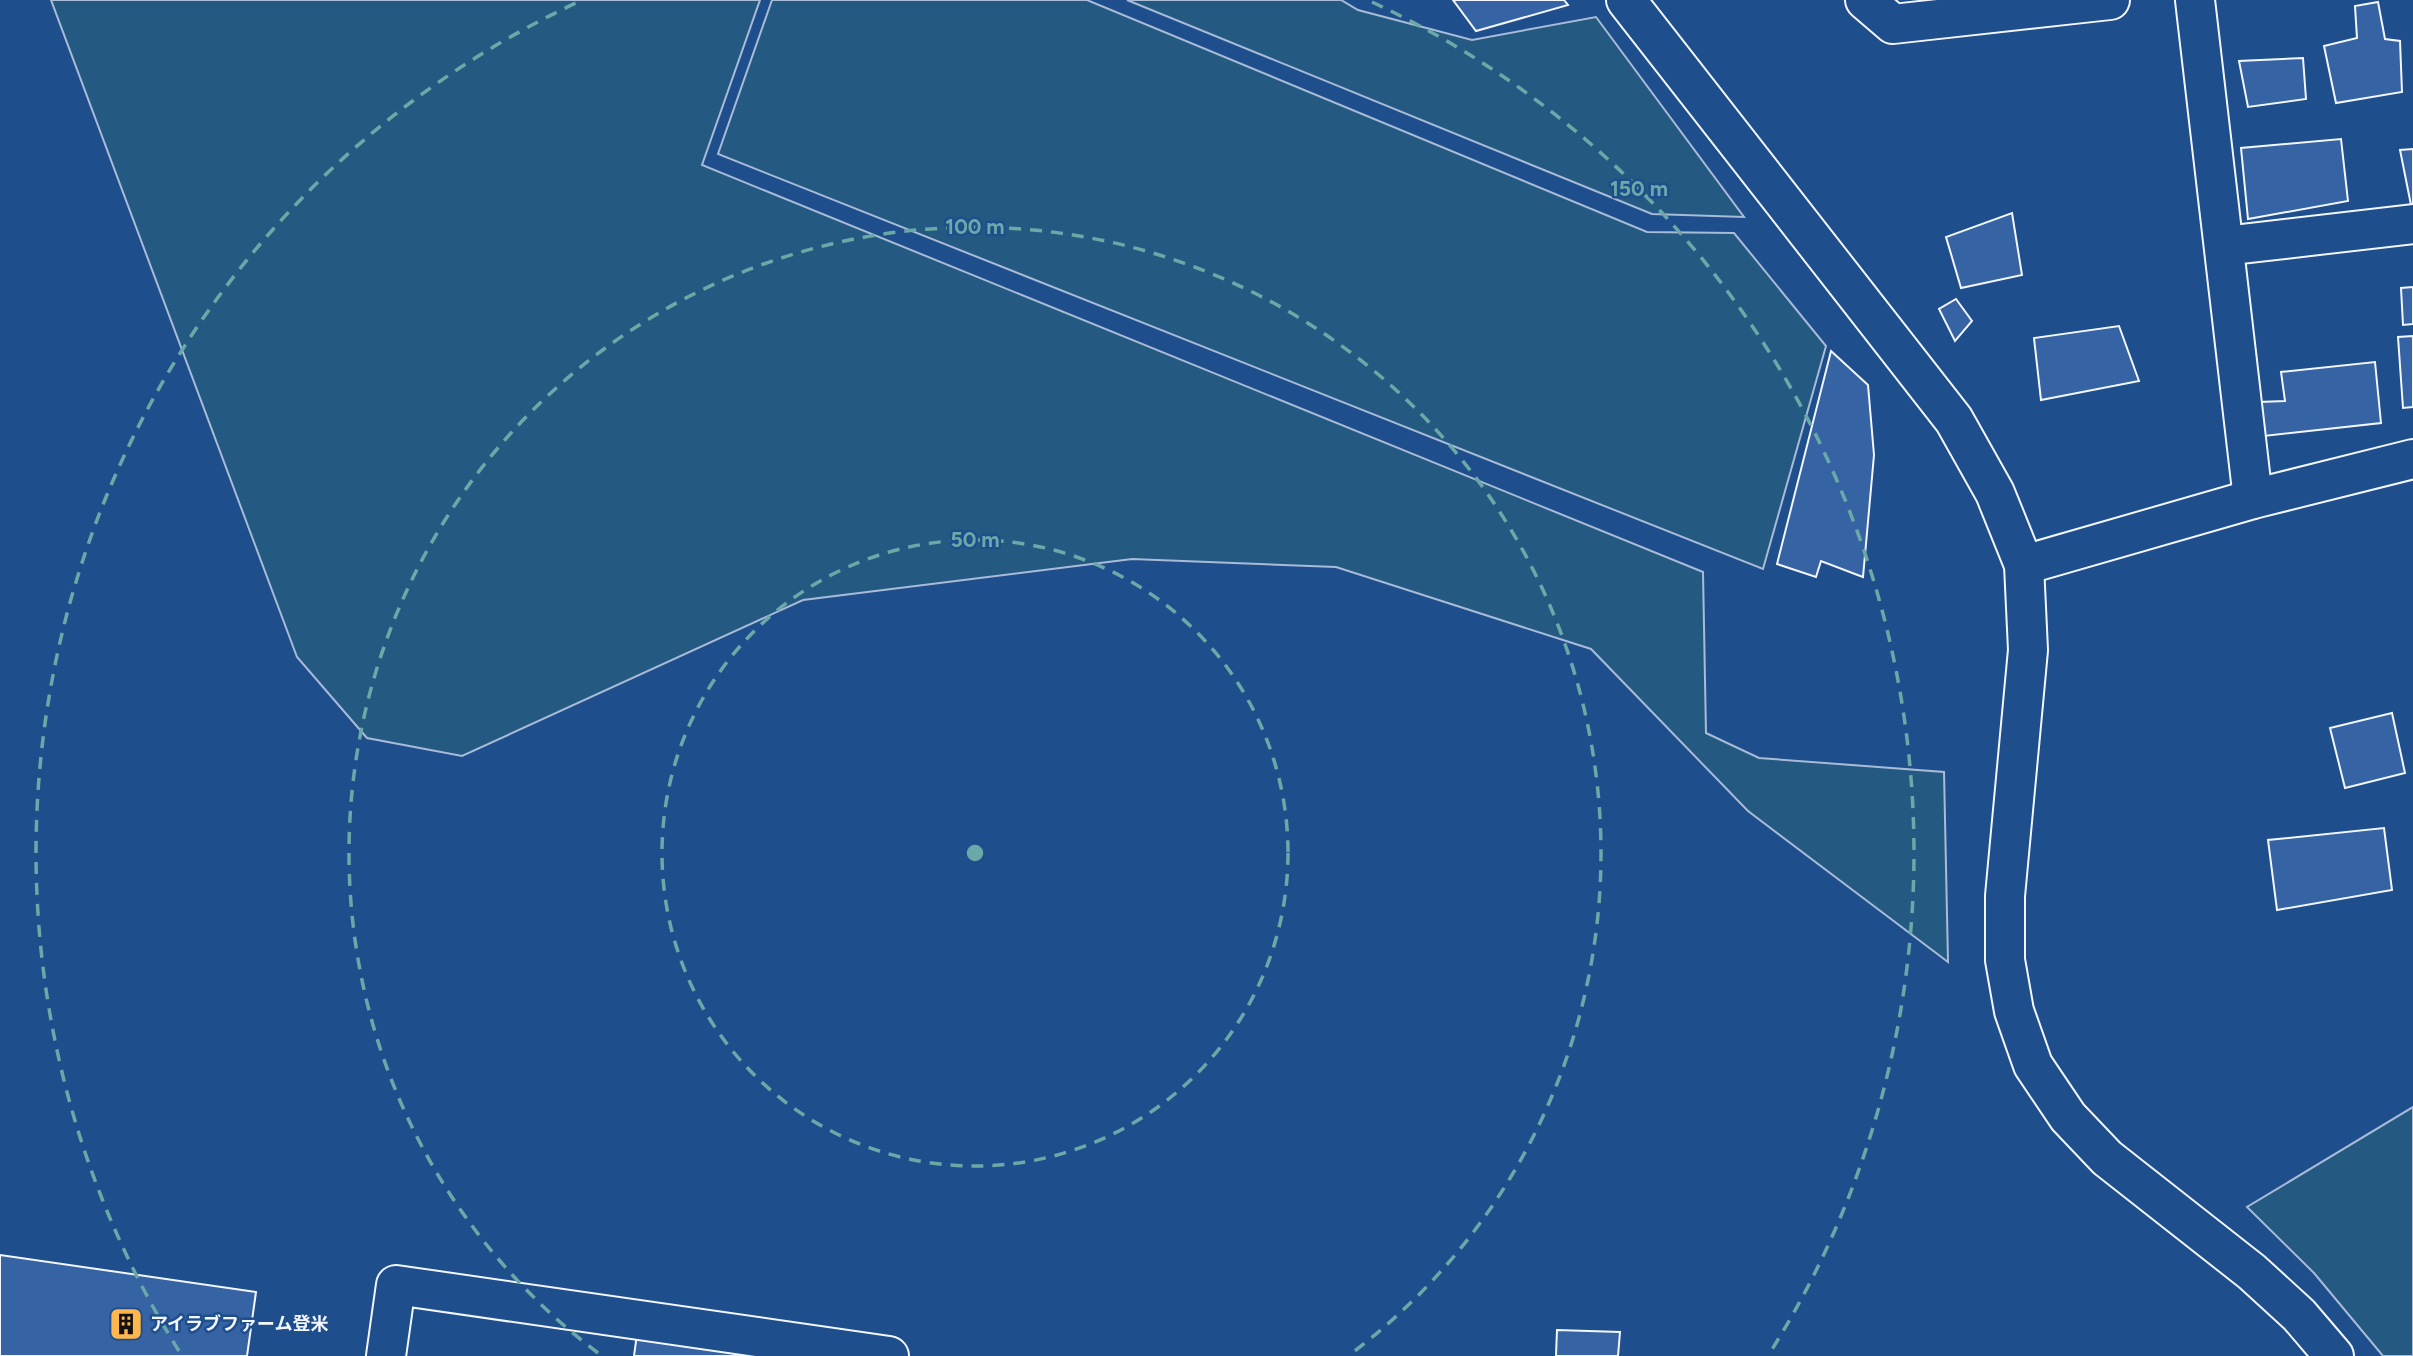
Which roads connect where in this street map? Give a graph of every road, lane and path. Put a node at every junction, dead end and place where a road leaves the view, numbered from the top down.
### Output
1 (1626, 0) edge
2 (1864, 0) edge
3 (2110, 0) edge
4 (2195, 0) edge
5 (2413, 224) edge
6 (2224, 246) junction
7 (2413, 459) edge
8 (2253, 499) junction
9 (2024, 565) junction
10 (386, 1356) edge
11 (889, 1356) edge
12 (2334, 1356) edge

1 - 9 street
2 - 3 street
4 - 6 street
5 - 6 street
6 - 8 street
7 - 8 street
8 - 9 street
9 - 12 street
10 - 11 street

